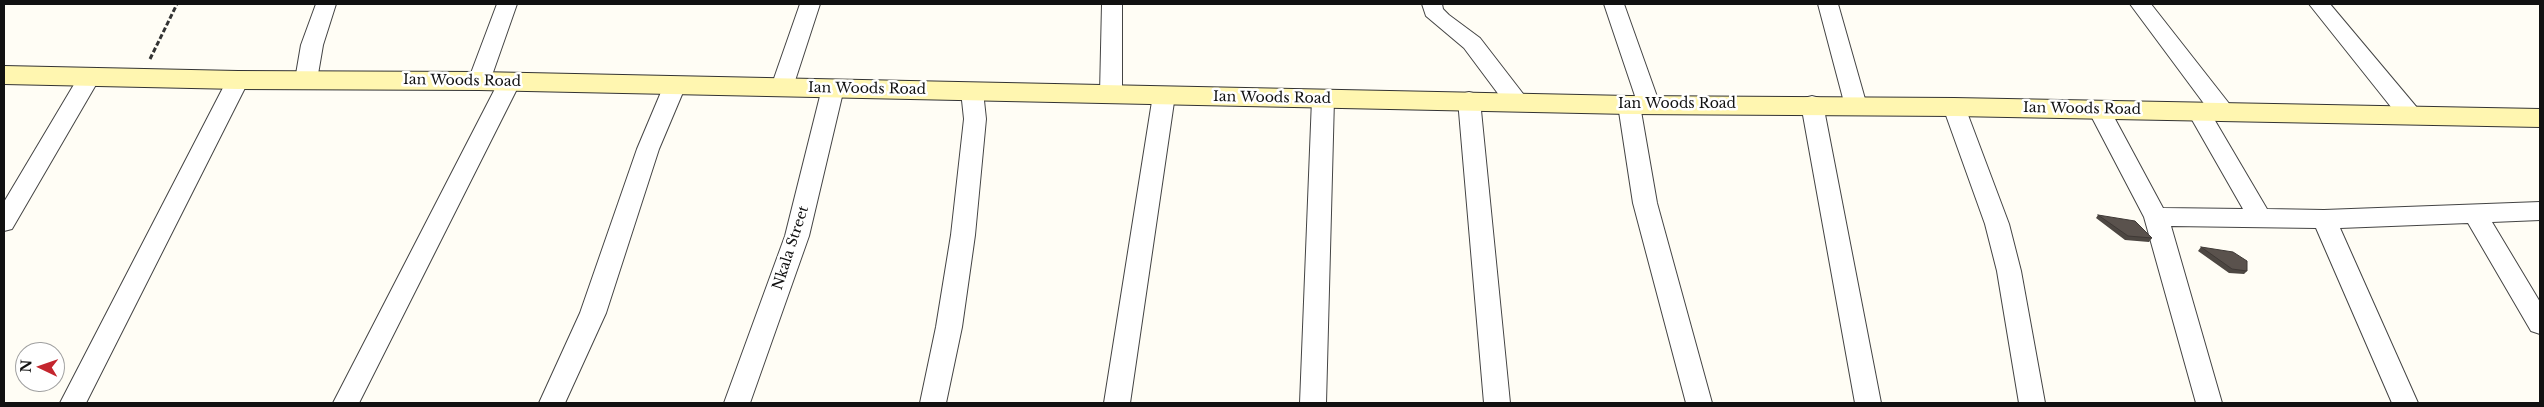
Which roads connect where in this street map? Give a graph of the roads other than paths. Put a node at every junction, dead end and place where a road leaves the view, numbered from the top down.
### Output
1 (326, 4) edge
2 (507, 4) edge
3 (810, 4) edge
4 (1112, 4) edge
5 (1432, 4) edge
6 (1614, 4) edge
7 (1828, 4) edge
8 (2140, 4) edge
9 (2319, 4) edge
10 (4, 75) edge
11 (90, 76) junction
12 (238, 80) junction
13 (306, 80) junction
14 (479, 80) junction
15 (510, 82) junction
16 (675, 85) junction
17 (782, 87) junction
18 (833, 88) junction
19 (972, 91) junction
20 (1112, 93) junction
21 (1164, 95) junction
22 (1323, 99) junction
23 (1469, 100) junction
24 (1516, 101) junction
25 (1812, 104) junction
26 (1639, 105) junction
27 (1856, 106) junction
28 (1954, 107) junction
29 (2100, 110) junction
30 (2211, 111) junction
31 (2411, 116) junction
32 (2540, 118) edge
33 (2540, 212) edge
34 (2476, 215) junction
35 (2156, 218) junction
36 (2261, 218) junction
37 (2324, 219) junction
38 (4, 222) edge
39 (2540, 324) edge
40 (73, 403) edge
41 (346, 403) edge
42 (552, 403) edge
43 (737, 403) edge
44 (933, 403) edge
45 (1117, 403) edge
46 (1313, 403) edge
47 (1497, 403) edge
48 (1699, 403) edge
49 (1868, 403) edge
50 (2032, 403) edge
51 (2209, 403) edge
52 (2405, 403) edge

1 - 13 street
2 - 14 street
3 - 17 street
4 - 20 street
5 - 24 street
6 - 26 street
7 - 27 street
8 - 30 street
9 - 31 street
10 - 11 street, Ian Woods Road
11 - 12 street, Ian Woods Road
11 - 38 street
12 - 13 street, Ian Woods Road
12 - 40 street
13 - 14 street, Ian Woods Road
14 - 15 street, Ian Woods Road
15 - 16 street, Ian Woods Road
15 - 41 street
16 - 17 street, Ian Woods Road
16 - 42 street
17 - 18 street, Ian Woods Road
18 - 19 street, Ian Woods Road
18 - 43 street, Nkala Street
19 - 20 street, Ian Woods Road
19 - 44 street
20 - 21 street, Ian Woods Road
21 - 22 street, Ian Woods Road
21 - 45 street
22 - 23 street, Ian Woods Road
22 - 46 street
23 - 24 street, Ian Woods Road
23 - 47 street
24 - 26 street, Ian Woods Road
25 - 26 street, Ian Woods Road
25 - 27 street, Ian Woods Road
25 - 49 street
26 - 48 street
27 - 28 street, Ian Woods Road
28 - 29 street, Ian Woods Road
28 - 50 street
29 - 30 street, Ian Woods Road
29 - 35 street
30 - 31 street, Ian Woods Road
30 - 36 street
31 - 32 street, Ian Woods Road
33 - 34 street
34 - 37 street
34 - 39 street
35 - 36 street
35 - 51 street
36 - 37 street
37 - 52 street

